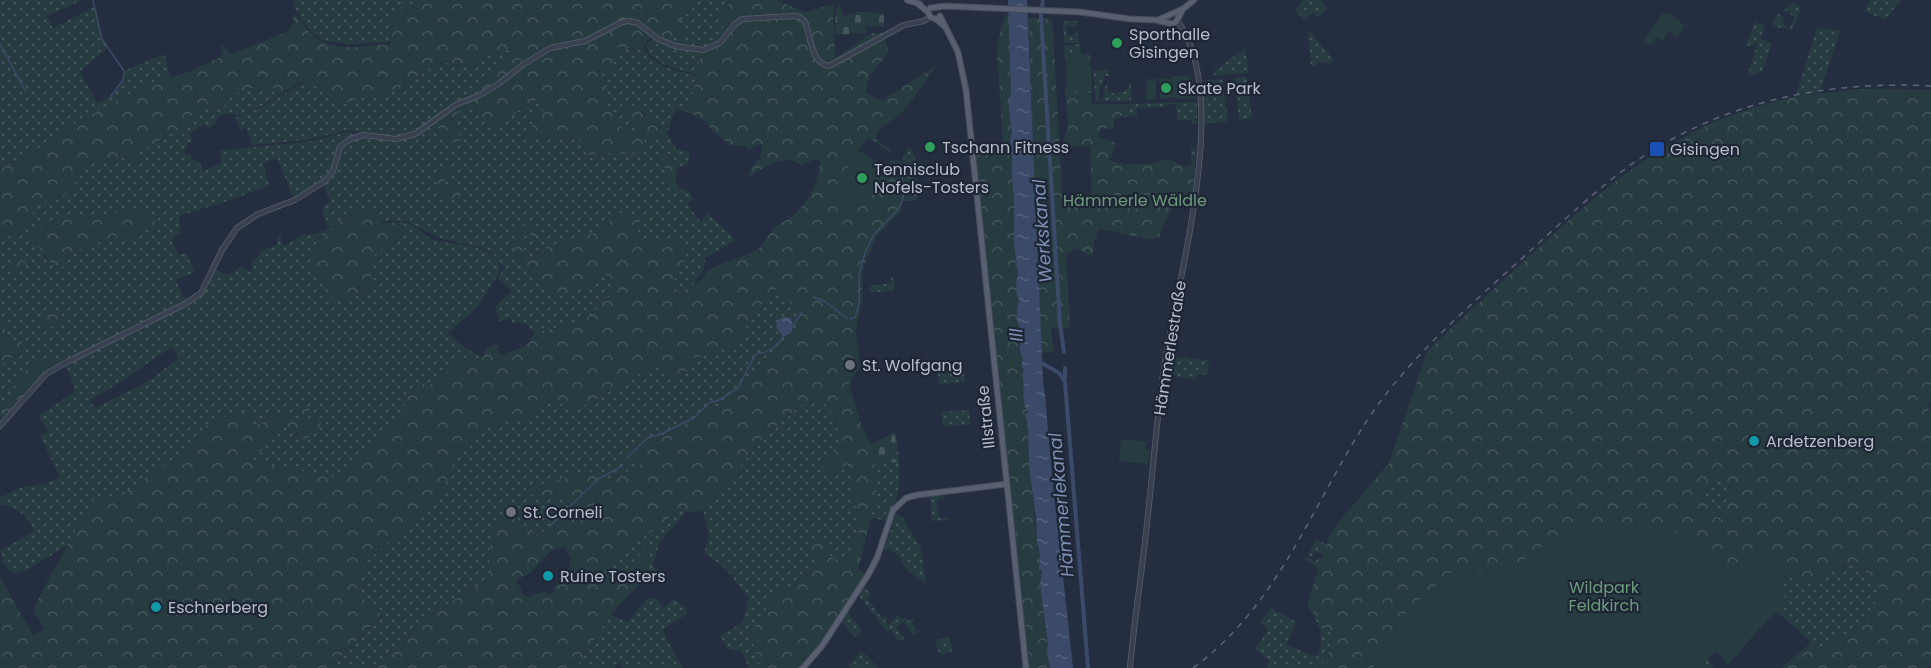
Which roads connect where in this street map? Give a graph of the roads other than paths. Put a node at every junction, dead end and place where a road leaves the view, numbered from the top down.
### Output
1 (908, 0) edge
2 (1194, 0) edge
3 (935, 13) junction
4 (1167, 19) junction
5 (1175, 19) junction
6 (0, 426) edge
7 (1007, 484) junction
8 (803, 668) edge
9 (1026, 668) edge
10 (1130, 668) edge

1 - 3 main road
2 - 5 main road
3 - 4 main road
3 - 6 street
3 - 7 main road, Illstraße
4 - 5 main road
4 - 5 main road
5 - 10 street, Hämmerlestraße
7 - 8 main road
7 - 9 main road, Illstraße

